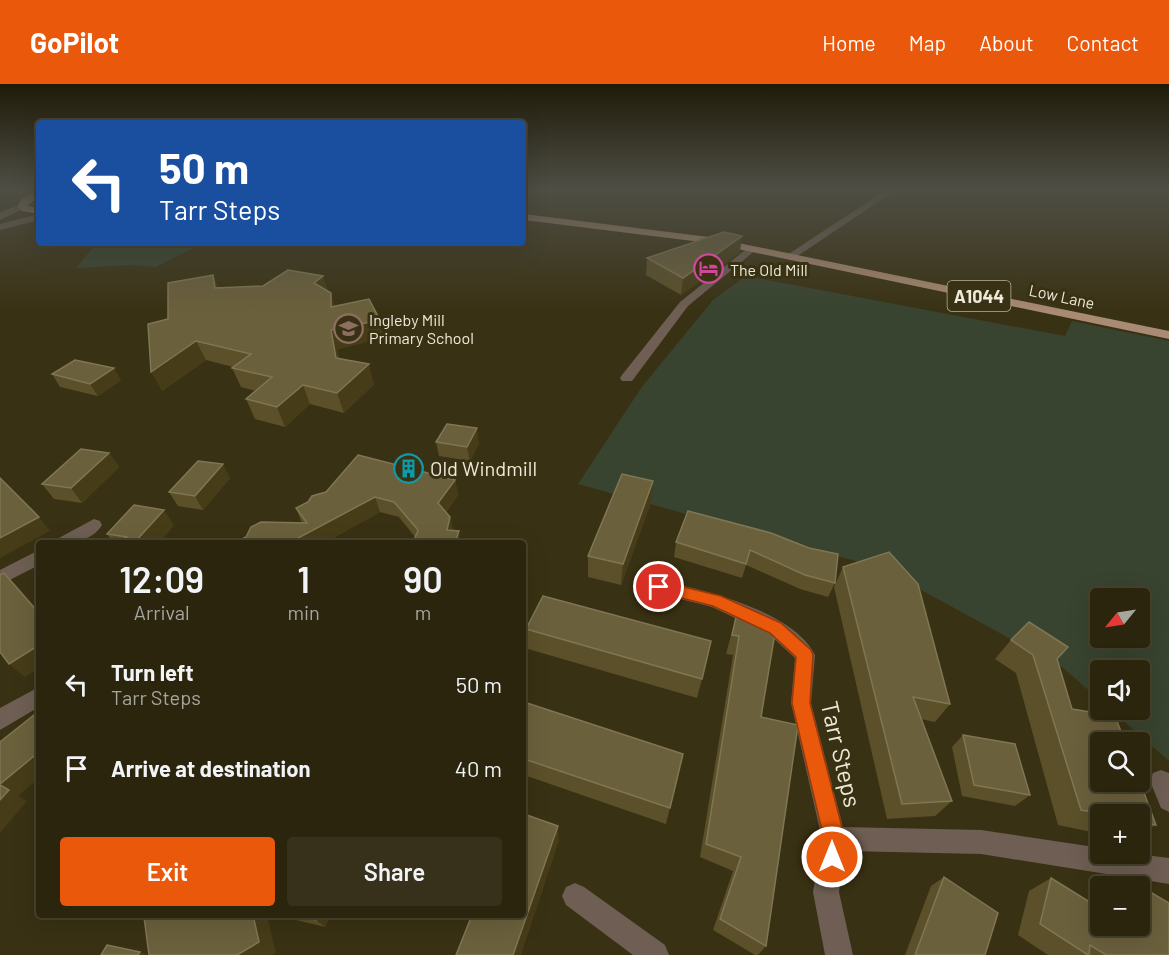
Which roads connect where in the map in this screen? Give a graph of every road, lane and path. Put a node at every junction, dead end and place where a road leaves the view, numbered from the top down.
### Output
1 (641, 231) edge
2 (830, 231) edge
3 (752, 249) junction
4 (789, 257) junction
5 (1169, 335) edge
6 (627, 378) dead end
7 (94, 525) dead end
8 (68, 540) edge
9 (36, 559) edge
10 (0, 578) edge
11 (659, 587) dead end
12 (36, 698) edge
13 (0, 720) edge
14 (834, 839) junction
15 (1169, 871) edge
16 (575, 896) dead end
17 (656, 955) edge
18 (839, 955) edge

1 - 3 main road, Low Lane / A1044
2 - 4 street
3 - 4 main road, Low Lane / A1044
3 - 6 street
4 - 5 main road, Low Lane / A1044
7 - 8 street
9 - 10 street
11 - 14 street, Tarr Steps
12 - 13 street
14 - 15 street
14 - 18 street, Tarr Steps
16 - 17 street

